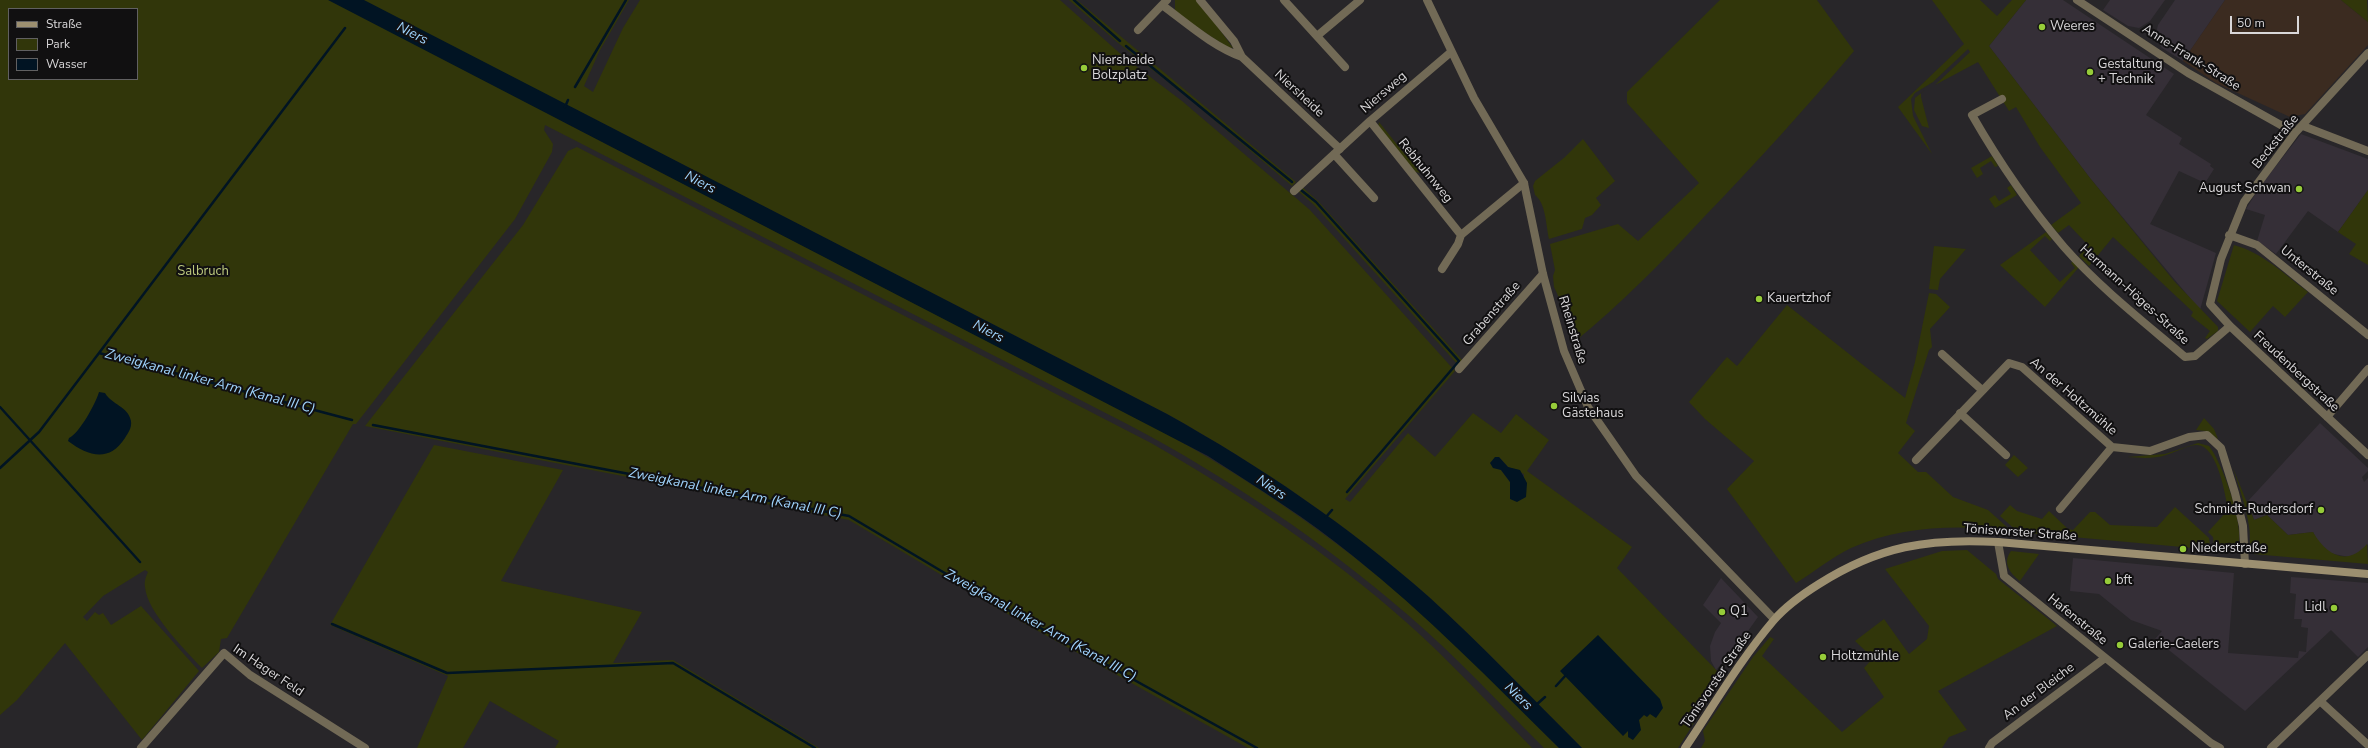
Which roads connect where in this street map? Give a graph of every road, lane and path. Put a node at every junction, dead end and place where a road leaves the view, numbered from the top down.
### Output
1 (1200, 0) edge
2 (1284, 0) edge
3 (1360, 0) edge
4 (1427, 0) edge
5 (2077, 0) edge
6 (1165, 2) edge
7 (1138, 30) dead end
8 (1316, 36) junction
9 (1451, 52) junction
10 (2368, 53) edge
11 (1242, 58) junction
12 (1345, 67) dead end
13 (2002, 99) dead end
14 (1370, 121) junction
15 (2303, 126) junction
16 (2295, 133) junction
17 (1337, 151) junction
18 (2368, 151) edge
19 (1524, 183) junction
20 (1294, 191) dead end
21 (1374, 198) dead end
22 (1461, 235) junction
23 (2229, 235) junction
24 (1442, 269) dead end
25 (1543, 274) junction
26 (2210, 304) joint
27 (2230, 326) junction
28 (2368, 335) edge
29 (1942, 354) dead end
30 (1459, 369) dead end
31 (2368, 369) edge
32 (1982, 390) junction
33 (1960, 413) junction
34 (2327, 417) junction
35 (2112, 447) junction
36 (2006, 455) dead end
37 (2368, 455) edge
38 (1916, 460) dead end
39 (2060, 509) dead end
40 (1998, 542) junction
41 (2244, 564) junction
42 (2368, 574) edge
43 (1774, 619) junction
44 (2368, 655) edge
45 (2105, 658) junction
46 (2320, 701) junction
47 (2368, 745) edge
48 (141, 748) edge
49 (365, 748) edge
50 (1685, 748) edge
51 (1989, 748) edge
52 (2220, 748) edge
53 (2271, 748) edge

1 - 11 street, Niersheide
2 - 8 street
3 - 8 street
4 - 9 street, Rheinstraße
5 - 16 street, Anne-Frank-Straße
6 - 7 street, Niersheide
6 - 11 street, Niersheide
8 - 12 street
9 - 14 street, Niersweg
9 - 19 street, Rheinstraße
10 - 15 street, Beckstraße
11 - 17 street, Niersheide
13 - 27 street, Hermann-Höges-Straße
14 - 17 street, Niersweg
14 - 22 street, Rebhuhnweg
15 - 16 street, Beckstraße
15 - 18 street
16 - 23 street, Beckstraße
17 - 20 street, Niersweg
17 - 21 street
19 - 22 street
19 - 25 street, Rheinstraße
22 - 24 street
23 - 26 street, Beckstraße
23 - 28 street, Unterstraße
25 - 30 street, Grabenstraße
25 - 43 street, Rheinstraße
26 - 27 street, Freudenbergstraße
27 - 34 street, Freudenbergstraße
29 - 32 street
31 - 34 street
32 - 33 street, An der Holtzmühle
32 - 35 street, An der Holtzmühle
33 - 36 street
33 - 38 street, An der Holtzmühle
34 - 37 street, Freudenbergstraße
35 - 39 street, An der Holtzmühle
35 - 41 street, An der Holtzmühle
40 - 41 main road, Tönisvorster Straße
40 - 43 main road, Tönisvorster Straße
40 - 45 street, Hafenstraße
41 - 42 main road, Tönisvorster Straße
43 - 50 main road, Tönisvorster Straße
44 - 46 street
45 - 51 street, An der Bleiche
45 - 52 street, Hafenstraße
46 - 47 street
46 - 53 street
48 - 49 street, Im Hager Feld

